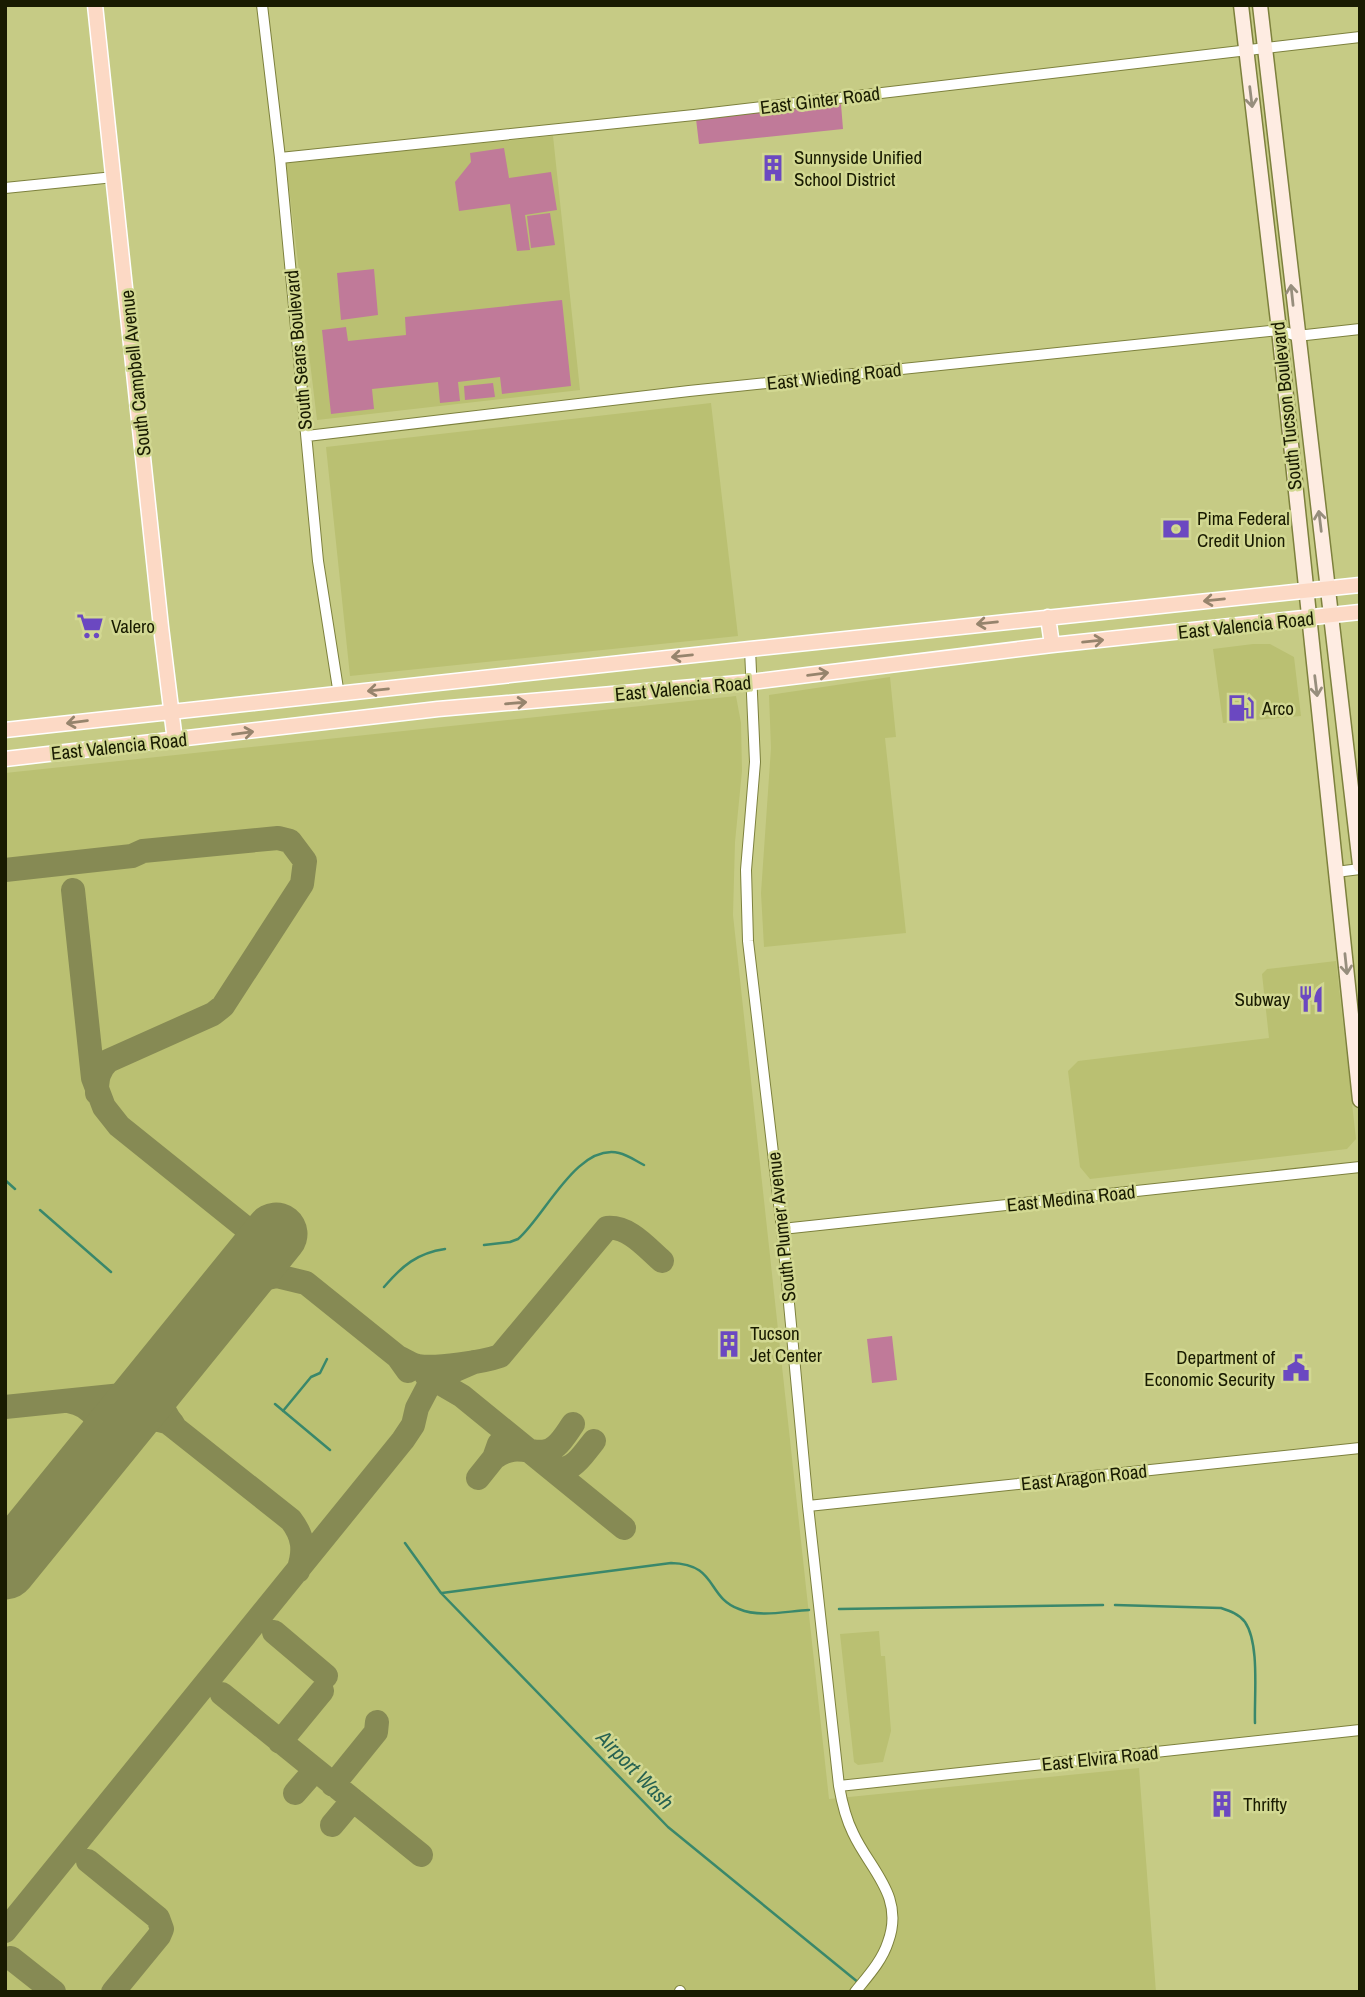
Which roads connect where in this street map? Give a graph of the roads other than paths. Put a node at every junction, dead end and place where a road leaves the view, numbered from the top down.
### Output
1 (95, 5) edge
2 (262, 5) edge
3 (1241, 5) edge
4 (1260, 5) edge
5 (1360, 37) edge
6 (1265, 47) junction
7 (1246, 49) junction
8 (280, 158) junction
9 (114, 177) junction
10 (5, 188) edge
11 (1360, 329) edge
12 (1279, 330) junction
13 (1297, 337) junction
14 (306, 436) junction
15 (1360, 585) edge
16 (1328, 588) junction
17 (1305, 590) junction
18 (1360, 612) edge
19 (1331, 615) junction
20 (1048, 617) junction
21 (1308, 618) junction
22 (1052, 645) junction
23 (750, 649) junction
24 (751, 682) junction
25 (339, 695) junction
26 (171, 712) junction
27 (5, 730) edge
28 (175, 741) junction
29 (5, 759) edge
30 (1360, 867) edge
31 (1336, 872) junction
32 (1360, 1100) edge
33 (1360, 1167) edge
34 (782, 1229) junction
35 (1360, 1448) edge
36 (808, 1506) junction
37 (1360, 1730) edge
38 (839, 1786) junction
39 (855, 1992) edge

1 - 9 main road, South Campbell Avenue
2 - 8 street, South Sears Boulevard
3 - 7 main road, South Tucson Boulevard
4 - 6 main road, South Tucson Boulevard
5 - 6 street, East Ginter Road
6 - 7 street, East Ginter Road
13 -> 6 main road, South Tucson Boulevard
7 - 8 street, East Ginter Road
7 -> 12 main road, South Tucson Boulevard
8 - 14 street, South Sears Boulevard
9 - 10 street
9 - 26 main road, South Campbell Avenue
11 - 13 street, East Wieding Road
12 - 13 street, East Wieding Road
12 - 14 street, East Wieding Road
12 - 17 main road, South Tucson Boulevard
16 -> 13 main road, South Tucson Boulevard
14 - 25 street, South Sears Boulevard
15 - 16 main road, East Valencia Road
16 - 17 main road, East Valencia Road
16 - 19 main road, South Tucson Boulevard
17 -> 20 main road, East Valencia Road
17 - 21 main road, South Tucson Boulevard
18 - 19 main road, East Valencia Road
19 - 21 main road, East Valencia Road
19 - 30 main road, South Tucson Boulevard
20 - 22 main road
20 -> 23 main road, East Valencia Road
22 -> 21 main road, East Valencia Road
21 -> 31 main road, South Tucson Boulevard
24 -> 22 main road, East Valencia Road
23 - 24 street, South Plumer Avenue
23 -> 25 main road, East Valencia Road
28 -> 24 main road, East Valencia Road
24 - 34 street, South Plumer Avenue
25 - 26 main road, East Valencia Road
26 -> 27 main road, East Valencia Road
26 - 28 main road, South Campbell Avenue
28 - 29 main road, East Valencia Road
30 - 31 street
31 -> 32 main road, South Tucson Boulevard
33 - 34 street, East Medina Road
34 - 36 street, South Plumer Avenue
35 - 36 street, East Aragon Road
36 - 38 street, South Plumer Avenue
37 - 38 street, East Elvira Road
38 - 39 street, South Plumer Avenue

